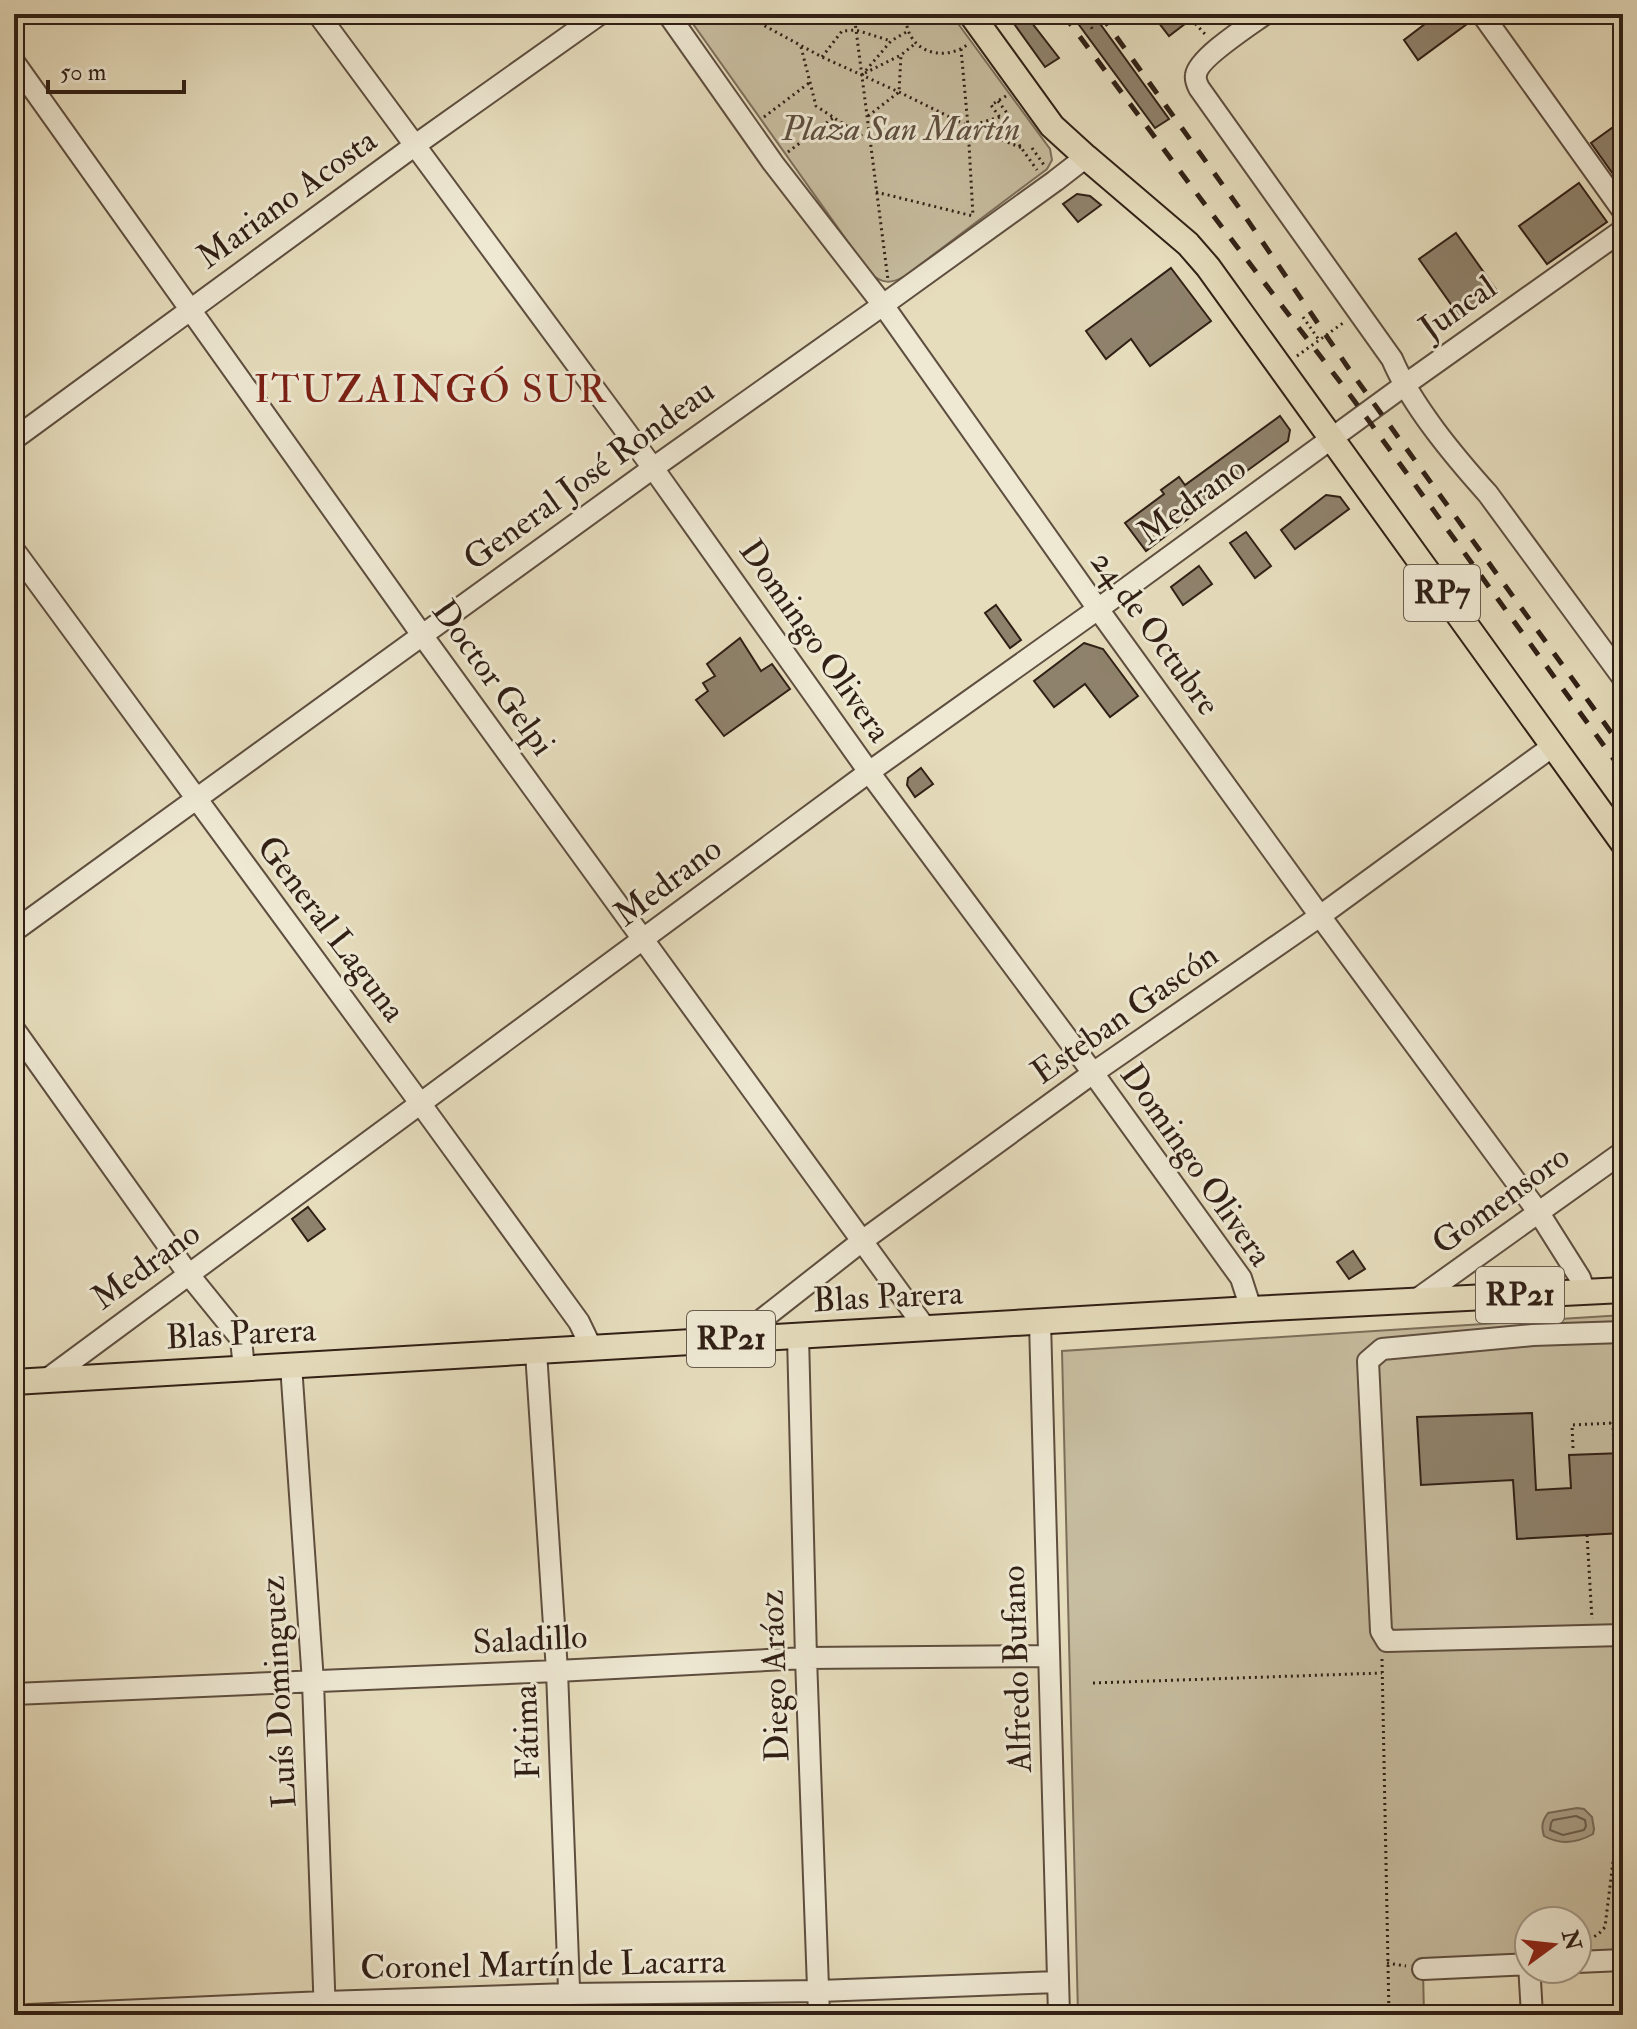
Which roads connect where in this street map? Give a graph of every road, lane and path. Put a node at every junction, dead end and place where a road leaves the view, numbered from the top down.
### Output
1 (318, 14) edge
2 (600, 14) edge
3 (668, 14) edge
4 (737, 14) edge
5 (755, 14) edge
6 (854, 14) edge
7 (906, 14) edge
8 (1265, 14) edge
9 (1482, 14) edge
10 (1187, 15) edge
11 (754, 20) junction
12 (1088, 22) dead end
13 (977, 23) edge
14 (856, 30) junction
15 (1093, 30) dead end
16 (908, 31) junction
17 (891, 41) junction
18 (916, 43) junction
19 (801, 47) junction
20 (1218, 48) junction
21 (961, 49) junction
22 (901, 55) junction
23 (822, 57) junction
24 (14, 62) edge
25 (862, 75) junction
26 (809, 83) junction
27 (1023, 86) junction
28 (899, 92) junction
29 (998, 101) junction
30 (867, 117) junction
31 (1000, 117) junction
32 (1010, 117) dead end
33 (833, 118) junction
34 (968, 126) junction
35 (748, 128) junction
36 (870, 142) junction
37 (414, 146) junction
38 (1022, 148) junction
39 (1086, 157) junction
40 (773, 163) junction
41 (1049, 186) junction
42 (876, 192) junction
43 (1623, 211) edge
44 (978, 224) junction
45 (1623, 230) edge
46 (887, 303) junction
47 (190, 309) junction
48 (1359, 313) junction
49 (1303, 317) dead end
50 (1319, 340) junction
51 (1294, 359) dead end
52 (1408, 382) junction
53 (14, 439) edge
54 (1331, 440) junction
55 (653, 468) junction
56 (14, 550) edge
57 (1098, 609) junction
58 (422, 635) junction
59 (1623, 678) edge
60 (1553, 746) junction
61 (869, 772) junction
62 (195, 799) junction
63 (1623, 843) edge
64 (1320, 916) junction
65 (14, 931) edge
66 (644, 940) junction
67 (14, 1029) edge
68 (1093, 1073) junction
69 (420, 1103) junction
70 (1623, 1152) edge
71 (1539, 1213) junction
72 (862, 1241) junction
73 (189, 1275) junction
74 (1623, 1290) edge
75 (1585, 1292) junction
76 (1416, 1300) junction
77 (1251, 1309) junction
78 (1040, 1322) junction
79 (926, 1329) junction
80 (1623, 1332) edge
81 (798, 1336) junction
82 (737, 1339) junction
83 (592, 1349) junction
84 (536, 1352) junction
85 (291, 1365) junction
86 (244, 1369) junction
87 (46, 1380) junction
88 (14, 1382) edge
89 (1623, 1422) edge
90 (1613, 1423) junction
91 (1573, 1448) dead end
92 (1614, 1454) dead end
93 (1587, 1535) dead end
94 (1381, 1631) junction
95 (1593, 1635) junction
96 (1623, 1635) edge
97 (1048, 1656) junction
98 (806, 1658) junction
99 (557, 1671) junction
100 (1382, 1673) junction
101 (313, 1682) junction
102 (1093, 1683) dead end
103 (14, 1694) edge
104 (1623, 1824) edge
105 (1593, 1938) edge
106 (1623, 1960) edge
107 (1593, 1961) edge
108 (1513, 1965) edge
109 (1423, 1969) dead end
110 (1058, 1982) junction
111 (1530, 1985) edge
112 (819, 1991) junction
113 (569, 2005) edge
114 (325, 2008) edge
115 (29, 2015) edge
116 (819, 2015) edge
117 (1059, 2015) edge
118 (1389, 2015) edge
119 (1532, 2015) edge

1 - 37 street, Domingo Olivera
2 - 37 street, Mariano Acosta
3 - 35 street, 24 de Octubre
4 - 11 path
5 - 11 path
6 - 14 path
7 - 16 path
8 - 20 street
9 - 43 street
10 - 20 path
11 - 19 path
12 - 15 path
13 - 21 path
13 - 27 main road, RP7
14 - 17 path
14 - 23 path
14 - 25 path
16 - 17 path
16 - 18 path
17 - 25 path
18 - 21 path
18 - 22 path
19 - 23 path
19 - 26 path
20 - 48 street
21 - 34 path
22 - 25 path
22 - 28 path
23 - 25 path
24 - 47 street, Doctor Gelpi
25 - 28 path
25 - 30 path
26 - 33 path
26 - 35 path
27 - 29 path
27 - 39 main road, RP7
28 - 30 path
28 - 34 path
29 - 31 path
29 - 32 path
30 - 36 path
31 - 34 path
31 - 38 path
33 - 36 path
33 - 40 path
34 - 38 path
34 - 44 path
35 - 40 street, 24 de Octubre
36 - 42 path
37 - 47 street, Mariano Acosta
37 - 55 street, Domingo Olivera
38 - 41 path
39 - 41 street, General José Rondeau
39 - 54 main road, RP7
40 - 46 street, 24 de Octubre
41 - 44 street, General José Rondeau
42 - 44 path
42 - 46 path
44 - 46 street, General José Rondeau
45 - 52 street, Juncal
46 - 55 street, General José Rondeau
46 - 57 street, 24 de Octubre
47 - 53 street, Mariano Acosta
47 - 58 street, Doctor Gelpi
48 - 50 path
48 - 52 street
49 - 50 path
50 - 51 path
52 - 54 street, Juncal
52 - 59 street
54 - 57 street, Medrano
54 - 60 main road, RP7
55 - 58 street, General José Rondeau
55 - 61 street, Domingo Olivera
56 - 62 street, General Laguna
57 - 61 street, Medrano
57 - 64 street, 24 de Octubre
58 - 62 street, General José Rondeau
58 - 66 street, Doctor Gelpi
60 - 63 main road, RP7
60 - 64 street, Esteban Gascón
61 - 66 street, Medrano
61 - 68 street, Domingo Olivera
62 - 65 street, General José Rondeau
62 - 69 street, General Laguna
64 - 68 street, Esteban Gascón
64 - 71 street, 24 de Octubre
66 - 69 street, Medrano
66 - 72 street, Doctor Gelpi
67 - 73 street
68 - 72 street, Esteban Gascón
68 - 77 street, Domingo Olivera
69 - 73 street, Medrano
69 - 83 street, General Laguna
70 - 71 street, Gomensoro
71 - 75 street, 24 de Octubre
71 - 76 street, Gomensoro
72 - 79 street, Doctor Gelpi
72 - 82 street, Esteban Gascón
73 - 86 street
73 - 87 street, Medrano
74 - 75 main road, Blas Parera / RP21
75 - 76 main road, Blas Parera / RP21
76 - 77 main road, Blas Parera / RP21
77 - 78 main road, Blas Parera / RP21
78 - 79 main road, Blas Parera / RP21
78 - 97 street, Alfredo Bufano
79 - 81 main road, Blas Parera / RP21
80 - 94 street
81 - 82 main road, Blas Parera / RP21
81 - 98 street, Diego Aráoz
82 - 83 main road, Blas Parera / RP21
83 - 84 main road, Blas Parera / RP21
84 - 85 main road, Blas Parera / RP21
84 - 99 street, Fátima
85 - 86 main road, Blas Parera / RP21
85 - 101 street, Luís Dominguez
86 - 87 main road, Blas Parera / RP21
87 - 88 main road, Blas Parera / RP21
89 - 90 path
90 - 91 path
90 - 92 path
93 - 95 path
94 - 95 street
94 - 100 path
95 - 96 street
97 - 98 street, Saladillo
97 - 110 street, Alfredo Bufano
98 - 99 street, Saladillo
98 - 112 street, Diego Aráoz
99 - 101 street, Saladillo
99 - 113 street, Fátima
100 - 102 path
100 - 118 path
101 - 103 street, Saladillo
101 - 114 street, Luís Dominguez
104 - 105 path
106 - 107 street
108 - 109 street
110 - 112 street, Coronel Martín de Lacarra
110 - 117 street, Alfredo Bufano
111 - 119 street
112 - 113 street, Coronel Martín de Lacarra
112 - 116 street, Diego Aráoz
113 - 114 street, Coronel Martín de Lacarra
114 - 115 street, Coronel Martín de Lacarra

